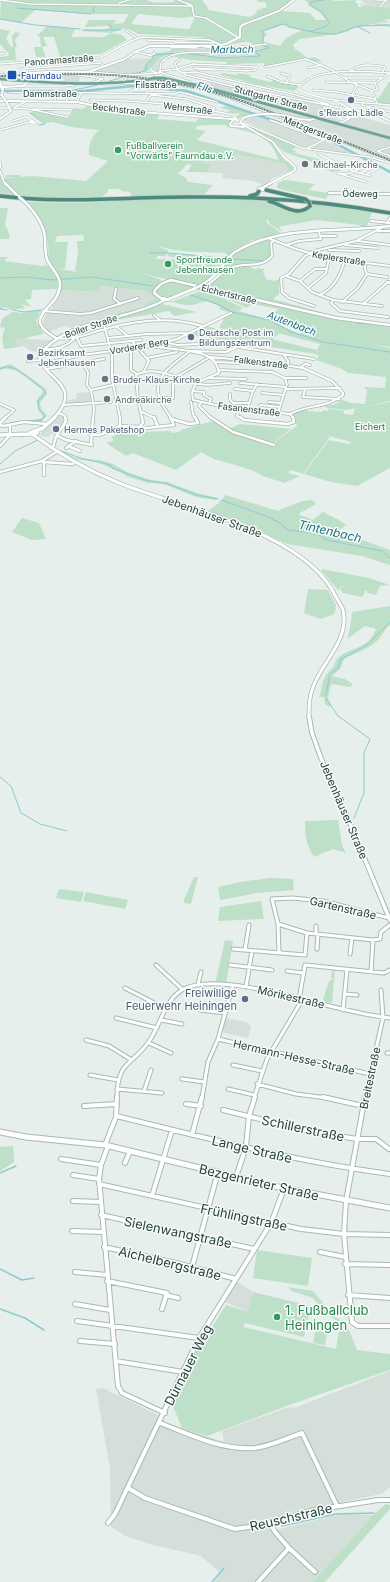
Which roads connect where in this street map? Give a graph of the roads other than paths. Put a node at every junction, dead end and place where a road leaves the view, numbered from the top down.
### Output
1 (0, 0) edge
2 (129, 0) edge
3 (178, 0) edge
4 (294, 0) edge
5 (376, 0) edge
6 (388, 0) edge
7 (385, 1) junction
8 (113, 4) junction
9 (192, 6) junction
10 (380, 7) dead end
11 (125, 30) dead end
12 (137, 38) junction
13 (239, 38) junction
14 (147, 40) dead end
15 (217, 43) junction
16 (176, 44) junction
17 (266, 44) dead end
18 (168, 45) junction
19 (222, 45) junction
20 (196, 46) junction
21 (202, 47) junction
22 (223, 49) junction
23 (135, 52) junction
24 (154, 52) dead end
25 (4, 53) dead end
26 (0, 54) edge
27 (180, 58) dead end
28 (74, 60) junction
29 (202, 62) dead end
30 (0, 64) edge
31 (283, 64) junction
32 (191, 65) junction
33 (321, 65) junction
34 (76, 66) junction
35 (104, 66) junction
36 (276, 66) junction
37 (286, 66) dead end
38 (279, 67) dead end
39 (150, 68) dead end
40 (194, 68) junction
41 (265, 68) dead end
42 (308, 68) dead end
43 (176, 69) junction
44 (186, 70) dead end
45 (216, 70) dead end
46 (189, 71) junction
47 (75, 72) junction
48 (90, 72) junction
49 (158, 72) junction
50 (383, 72) junction
51 (182, 73) junction
52 (281, 73) dead end
53 (338, 73) junction
54 (348, 73) junction
55 (390, 73) edge
56 (18, 74) junction
57 (0, 75) edge
58 (58, 76) junction
59 (267, 76) dead end
60 (127, 78) dead end
61 (344, 78) junction
62 (382, 78) junction
63 (169, 79) junction
64 (2, 80) edge
65 (29, 81) junction
66 (122, 82) junction
67 (134, 82) dead end
68 (190, 82) dead end
69 (326, 82) dead end
70 (350, 82) junction
71 (375, 82) junction
72 (56, 83) junction
73 (93, 83) junction
74 (104, 83) junction
75 (286, 83) junction
76 (67, 85) junction
77 (300, 85) junction
78 (357, 85) junction
79 (23, 86) junction
80 (74, 86) dead end
81 (2, 90) edge
82 (313, 90) dead end
83 (372, 91) junction
84 (26, 92) joint
85 (58, 92) junction
86 (70, 92) junction
87 (8, 93) dead end
88 (81, 93) junction
89 (93, 93) junction
90 (105, 93) junction
91 (120, 93) junction
92 (130, 93) junction
93 (137, 93) junction
94 (147, 93) junction
95 (152, 94) junction
96 (352, 95) junction
97 (164, 96) junction
98 (200, 97) junction
99 (230, 98) joint
100 (330, 98) junction
101 (375, 99) junction
102 (90, 100) junction
103 (102, 100) junction
104 (117, 100) junction
105 (132, 100) junction
106 (212, 100) junction
107 (4, 101) edge
108 (194, 101) junction
109 (25, 102) junction
110 (54, 102) junction
111 (66, 102) junction
112 (77, 102) junction
113 (217, 102) dead end
114 (363, 102) junction
115 (145, 103) junction
116 (86, 104) junction
117 (158, 104) junction
118 (205, 104) junction
119 (377, 104) junction
120 (390, 105) edge
121 (330, 106) junction
122 (337, 107) junction
123 (0, 108) edge
124 (9, 108) junction
125 (32, 109) junction
126 (72, 110) dead end
127 (213, 110) junction
128 (352, 110) junction
129 (390, 112) edge
130 (309, 116) junction
131 (68, 117) dead end
132 (316, 118) junction
133 (0, 119) edge
134 (234, 119) junction
135 (270, 120) dead end
136 (312, 120) junction
137 (323, 120) junction
138 (390, 120) edge
139 (33, 121) junction
140 (37, 124) dead end
141 (339, 124) junction
142 (20, 125) junction
143 (244, 127) junction
144 (0, 130) edge
145 (390, 138) edge
146 (390, 147) edge
147 (306, 149) junction
148 (319, 152) junction
149 (390, 156) edge
150 (374, 158) junction
151 (0, 162) edge
152 (390, 163) edge
153 (366, 166) junction
154 (347, 167) junction
155 (372, 167) junction
156 (0, 170) edge
157 (353, 171) junction
158 (360, 173) junction
159 (365, 175) junction
160 (371, 176) dead end
161 (366, 182) dead end
162 (263, 190) junction
163 (329, 193) dead end
164 (390, 194) edge
165 (0, 197) edge
166 (195, 197) junction
167 (258, 199) junction
168 (304, 201) junction
169 (289, 210) junction
170 (390, 213) edge
171 (390, 218) edge
172 (371, 221) dead end
173 (389, 223) edge
174 (390, 226) edge
175 (383, 227) junction
176 (374, 231) junction
177 (390, 231) edge
178 (319, 232) junction
179 (321, 236) junction
180 (336, 236) dead end
181 (267, 238) junction
182 (274, 240) junction
183 (356, 241) junction
184 (341, 244) junction
185 (390, 244) edge
186 (286, 246) junction
187 (326, 247) junction
188 (377, 248) dead end
189 (329, 250) junction
190 (359, 251) dead end
191 (309, 253) junction
192 (334, 254) dead end
193 (329, 258) junction
194 (345, 260) junction
195 (365, 262) junction
196 (390, 266) edge
197 (326, 269) junction
198 (368, 274) junction
199 (286, 276) junction
200 (389, 280) edge
201 (300, 281) junction
202 (209, 284) dead end
203 (308, 288) junction
204 (116, 289) dead end
205 (320, 295) junction
206 (138, 298) dead end
207 (162, 300) junction
208 (333, 300) junction
209 (342, 302) junction
210 (121, 304) junction
211 (363, 304) junction
212 (314, 306) dead end
213 (382, 306) dead end
214 (43, 311) junction
215 (53, 312) junction
216 (231, 313) dead end
217 (154, 315) dead end
218 (40, 317) junction
219 (388, 317) dead end
220 (159, 320) junction
221 (103, 321) junction
222 (390, 325) edge
223 (202, 326) junction
224 (117, 327) junction
225 (106, 329) junction
226 (192, 333) junction
227 (128, 336) junction
228 (56, 338) junction
229 (77, 338) junction
230 (108, 338) junction
231 (74, 339) junction
232 (141, 340) dead end
233 (132, 341) junction
234 (165, 342) junction
235 (109, 343) junction
236 (149, 346) junction
237 (138, 347) junction
238 (238, 347) junction
239 (43, 348) junction
240 (127, 349) junction
241 (181, 351) junction
242 (111, 352) junction
243 (188, 352) junction
244 (226, 352) junction
245 (283, 355) junction
246 (210, 357) junction
247 (147, 358) junction
248 (221, 358) junction
249 (104, 359) dead end
250 (314, 359) dead end
251 (40, 360) junction
252 (28, 361) dead end
253 (215, 362) junction
254 (82, 363) junction
255 (240, 363) dead end
256 (42, 364) junction
257 (310, 365) dead end
258 (288, 366) junction
259 (300, 368) junction
260 (47, 369) junction
261 (219, 370) junction
262 (144, 371) junction
263 (164, 372) junction
264 (137, 374) junction
265 (177, 376) junction
266 (208, 377) junction
267 (285, 378) junction
268 (306, 378) dead end
269 (246, 379) dead end
270 (196, 383) junction
271 (230, 383) dead end
272 (240, 383) dead end
273 (258, 384) junction
274 (307, 384) dead end
275 (113, 385) junction
276 (287, 387) junction
277 (340, 388) junction
278 (307, 389) junction
279 (91, 390) junction
280 (235, 390) dead end
281 (193, 391) junction
282 (253, 392) junction
283 (262, 393) dead end
284 (230, 394) dead end
285 (284, 395) junction
286 (159, 398) junction
287 (339, 399) junction
288 (193, 401) junction
289 (111, 402) dead end
290 (201, 402) junction
291 (268, 402) dead end
292 (94, 403) junction
293 (233, 403) junction
294 (249, 403) junction
295 (281, 403) junction
296 (301, 403) dead end
297 (0, 404) edge
298 (209, 404) junction
299 (63, 405) junction
300 (228, 405) dead end
301 (260, 406) dead end
302 (280, 407) junction
303 (299, 408) junction
304 (239, 409) junction
305 (247, 410) junction
306 (142, 412) junction
307 (59, 413) junction
308 (278, 413) junction
309 (290, 414) junction
310 (172, 419) junction
311 (47, 424) junction
312 (1, 425) edge
313 (10, 425) junction
314 (120, 426) junction
315 (139, 427) junction
316 (158, 427) junction
317 (33, 433) junction
318 (10, 434) junction
319 (0, 435) edge
320 (93, 435) junction
321 (58, 436) junction
322 (76, 441) junction
323 (0, 446) edge
324 (274, 446) dead end
325 (52, 448) junction
326 (80, 451) dead end
327 (58, 453) junction
328 (43, 462) junction
329 (72, 464) dead end
330 (0, 472) edge
331 (44, 475) dead end
332 (389, 919) edge
333 (278, 924) junction
334 (249, 925) dead end
335 (390, 925) edge
336 (316, 926) dead end
337 (307, 933) junction
338 (317, 934) junction
339 (352, 938) junction
340 (373, 940) junction
341 (233, 949) dead end
342 (317, 949) dead end
343 (245, 950) junction
344 (252, 951) junction
345 (279, 954) junction
346 (350, 954) dead end
347 (156, 965) dead end
348 (230, 965) dead end
349 (250, 968) junction
350 (272, 970) dead end
351 (347, 970) junction
352 (390, 970) edge
353 (287, 971) dead end
354 (201, 972) dead end
355 (371, 972) junction
356 (303, 973) junction
357 (198, 984) junction
358 (233, 985) junction
359 (246, 987) junction
360 (126, 988) dead end
361 (182, 989) junction
362 (381, 990) dead end
363 (345, 994) junction
364 (357, 995) dead end
365 (301, 1000) junction
366 (166, 1009) junction
367 (200, 1010) dead end
368 (343, 1010) junction
369 (226, 1013) junction
370 (116, 1018) dead end
371 (383, 1018) junction
372 (390, 1018) edge
373 (160, 1020) junction
374 (182, 1024) dead end
375 (157, 1028) junction
376 (218, 1039) junction
377 (86, 1040) dead end
378 (149, 1043) junction
379 (272, 1051) junction
380 (171, 1053) dead end
381 (130, 1059) junction
382 (234, 1065) dead end
383 (151, 1070) dead end
384 (262, 1071) junction
385 (370, 1074) junction
386 (90, 1075) dead end
387 (182, 1079) dead end
388 (118, 1080) junction
389 (205, 1082) junction
390 (257, 1084) junction
391 (228, 1089) dead end
392 (117, 1090) junction
393 (144, 1091) junction
394 (162, 1093) dead end
395 (254, 1095) junction
396 (117, 1104) junction
397 (186, 1104) dead end
398 (84, 1106) dead end
399 (201, 1106) junction
400 (364, 1106) junction
401 (223, 1110) dead end
402 (116, 1116) junction
403 (249, 1116) junction
404 (172, 1130) junction
405 (0, 1132) edge
406 (192, 1135) junction
407 (357, 1139) junction
408 (107, 1145) junction
409 (246, 1147) junction
410 (389, 1149) edge
411 (130, 1151) junction
412 (61, 1159) dead end
413 (162, 1159) junction
414 (125, 1162) dead end
415 (101, 1165) junction
416 (352, 1170) junction
417 (218, 1172) junction
418 (390, 1174) edge
419 (73, 1175) dead end
420 (236, 1177) junction
421 (99, 1179) junction
422 (100, 1184) junction
423 (284, 1189) junction
424 (152, 1196) junction
425 (73, 1201) dead end
426 (346, 1201) junction
427 (101, 1202) junction
428 (390, 1208) edge
429 (207, 1209) junction
430 (101, 1215) junction
431 (271, 1223) junction
432 (72, 1231) dead end
433 (103, 1232) junction
434 (344, 1234) junction
435 (390, 1235) edge
436 (200, 1237) junction
437 (104, 1247) junction
438 (254, 1249) junction
439 (320, 1252) dead end
440 (345, 1257) junction
441 (345, 1264) junction
442 (390, 1265) edge
443 (192, 1267) junction
444 (75, 1272) dead end
445 (107, 1275) junction
446 (236, 1279) junction
447 (108, 1281) junction
448 (166, 1295) junction
449 (348, 1295) junction
450 (178, 1298) dead end
451 (390, 1298) edge
452 (75, 1304) dead end
453 (162, 1309) dead end
454 (110, 1310) junction
455 (77, 1321) dead end
456 (113, 1326) junction
457 (390, 1326) edge
458 (199, 1338) junction
459 (80, 1341) dead end
460 (115, 1344) junction
461 (116, 1361) junction
462 (183, 1372) junction
463 (165, 1412) junction
464 (160, 1423) junction
465 (128, 1488) junction
466 (390, 1499) edge
467 (337, 1506) junction
468 (108, 1523) dead end
469 (270, 1523) junction
470 (289, 1548) junction
471 (315, 1572) dead end
472 (258, 1582) edge

1 - 8 street
2 - 8 street
3 - 9 street
4 - 13 street
5 - 7 street
6 - 7 street
7 - 10 street
8 - 9 street
9 - 13 street
11 - 12 street
12 - 15 street
12 - 28 street, Panoramastraße
13 - 19 street
14 - 16 street
15 - 16 street
15 - 19 street
16 - 18 street
16 - 20 street
17 - 22 street
18 - 21 street
18 - 23 street
19 - 20 street
20 - 21 street
21 - 22 street
22 - 49 street
23 - 24 street
23 - 35 street
25 - 26 street
27 - 43 street
28 - 30 street, Panoramastraße
28 - 34 street
29 - 32 street
31 - 33 street
31 - 36 street
31 - 37 street
32 - 40 street
32 - 40 street
32 - 43 street
33 - 42 street
33 - 53 street
34 - 35 street
34 - 47 street
34 - 56 street
35 - 48 street
36 - 38 street
36 - 41 street
39 - 49 street
40 - 45 street
43 - 49 street
43 - 51 street
44 - 46 street
46 - 51 street
46 - 121 street
47 - 48 street
47 - 56 street
48 - 49 street
49 - 63 street
49 - 68 street
50 - 54 street
50 - 54 street
50 - 55 street
51 - 121 street
52 - 75 street
53 - 54 street
53 - 61 street
53 - 77 street
55 - 62 street
56 - 57 street
58 - 64 street
58 - 72 street
58 - 73 street
59 - 75 street
60 - 66 street
61 - 62 street
61 - 70 street
62 - 71 street
63 - 74 main road, Stuttgarter Straße, bridge
63 - 130 main road, Stuttgarter Straße
64 - 65 main road, Stuttgarter Straße
64 - 81 street
65 - 72 main road, Stuttgarter Straße
65 - 79 street
66 - 67 street
66 - 74 street
69 - 70 street
70 - 71 street
70 - 78 street
71 - 83 street
72 - 76 main road, Stuttgarter Straße
73 - 74 main road, Stuttgarter Straße
73 - 76 main road, Stuttgarter Straße
74 - 99 street, Filsstraße
75 - 77 street
76 - 79 street
76 - 80 street
77 - 100 street
78 - 83 street
78 - 96 street
79 - 81 street
81 - 107 street
82 - 96 street
83 - 101 street
84 - 85 street, Dammstraße
84 - 87 street, Dammstraße
85 - 86 street, Dammstraße
85 - 110 street
86 - 88 street, Dammstraße
86 - 111 street
88 - 89 street, Dammstraße
88 - 112 street
89 - 90 street, Dammstraße
89 - 102 street
90 - 91 street, Dammstraße
90 - 103 street
91 - 92 street, Dammstraße
91 - 104 street
92 - 93 street
92 - 94 street
93 - 94 street
93 - 105 street
94 - 95 street
95 - 97 street
95 - 98 street
95 - 115 street
96 - 101 street
97 - 108 street
97 - 117 street
98 - 106 street
98 - 108 street
99 - 150 street, Metzgerstraße
100 - 114 street
100 - 128 street
101 - 119 street
102 - 103 street, Wehrstraße
102 - 116 street
103 - 104 street, Wehrstraße
104 - 105 street, Wehrstraße
105 - 115 street, Wehrstraße
106 - 113 street
106 - 118 street
107 - 109 street, Beckhstraße
107 - 124 street
108 - 118 street
109 - 110 street, Beckhstraße
109 - 125 street
110 - 111 street, Beckhstraße
111 - 112 street, Beckhstraße
112 - 116 street, Beckhstraße
114 - 119 street
114 - 129 street
115 - 117 street, Wehrstraße
116 - 134 street, Beckhstraße
117 - 127 street, Wehrstraße
118 - 127 street
119 - 120 street
121 - 122 street
122 - 128 street
122 - 141 street
123 - 124 street
124 - 133 street
125 - 126 street
125 - 131 street
127 - 134 street, Wehrstraße
128 - 138 street
130 - 132 main road, Stuttgarter Straße
130 - 136 street
132 - 136 street
132 - 137 main road, Stuttgarter Straße
134 - 143 street
134 - 147 street, Wehrstraße
135 - 147 street
136 - 137 street
136 - 143 street, bridge
137 - 141 main road, Stuttgarter Straße
139 - 140 street
139 - 142 street
139 - 142 street
141 - 145 main road, Stuttgarter Straße
142 - 144 street
143 - 162 street
146 - 149 street
147 - 148 street, Wehrstraße
148 - 150 street
148 - 154 street
150 - 152 street, Metzgerstraße
151 - 156 street
153 - 154 street
153 - 155 street
153 - 157 street
154 - 157 street
155 - 158 street
155 - 159 street
156 - 214 street, bridge
157 - 158 street
157 - 161 street
158 - 159 street
159 - 160 street
162 - 166 highway
162 - 168 highway
162 - 168 highway
163 - 164 street, Ödeweg
165 - 166 highway
165 - 167 highway
166 - 168 highway
167 - 168 highway
167 - 169 highway
168 - 169 highway
168 - 169 highway, bridge
168 - 170 highway
171 - 173 street
172 - 173 street
174 - 175 main road
175 - 176 street
175 - 178 main road
176 - 177 street
176 - 183 street
178 - 179 street
178 - 181 main road
179 - 180 street
179 - 186 street
181 - 182 street, Keplerstraße
181 - 207 main road, Boller Straße, bridge
182 - 186 street, Keplerstraße
182 - 202 street
183 - 184 street
183 - 185 street
184 - 187 street
184 - 188 street
186 - 191 street, Keplerstraße
187 - 189 street
187 - 191 street
189 - 190 street
189 - 192 street
191 - 193 street, Keplerstraße
191 - 199 street
193 - 194 street, Keplerstraße
193 - 197 street
194 - 195 street, Keplerstraße
194 - 205 street
195 - 196 street, Keplerstraße
195 - 198 street
197 - 201 street
197 - 203 street
198 - 200 street
198 - 209 street
199 - 201 street
199 - 212 street
200 - 211 street
201 - 203 street
203 - 205 street
204 - 210 street
205 - 208 street
206 - 210 street
207 - 221 main road, Boller Straße
207 - 222 street, Eichertstraße
208 - 209 street
208 - 219 street
209 - 211 street
210 - 215 street
211 - 213 street
214 - 215 street
214 - 218 street
215 - 218 street
216 - 223 street, Vorderer Berg
217 - 220 street
218 - 228 street
220 - 223 street
220 - 224 street
221 - 225 street
221 - 228 main road, Boller Straße
223 - 226 street, Vorderer Berg
224 - 225 street
224 - 227 street
225 - 229 street
225 - 230 street
226 - 227 street
226 - 234 street, Vorderer Berg
227 - 230 street
228 - 231 street
228 - 239 main road, Boller Straße
229 - 231 street
229 - 235 street
230 - 235 street
231 - 239 street
232 - 233 street
233 - 235 street
233 - 237 street
234 - 236 street, Vorderer Berg
234 - 238 street
235 - 242 street
236 - 237 street, Vorderer Berg
236 - 241 street
237 - 240 street, Vorderer Berg
237 - 247 street
238 - 244 street
238 - 245 street
239 - 251 main road
240 - 242 street, Vorderer Berg
240 - 264 street
241 - 243 street
241 - 247 street
242 - 256 street, Vorderer Berg
242 - 275 street
243 - 244 street
243 - 246 street, Falkenstraße
243 - 263 street
244 - 248 street, Falkenstraße
245 - 250 street
245 - 258 street
246 - 248 street, Falkenstraße
246 - 253 street
246 - 265 street
247 - 262 street
248 - 258 street, Falkenstraße
249 - 254 street
251 - 252 street
251 - 256 main road
253 - 255 street
253 - 261 street
254 - 260 street
254 - 279 street
256 - 260 main road
257 - 259 street, Falkenstraße
258 - 259 street, Falkenstraße
259 - 277 street, Falkenstraße
260 - 299 main road
261 - 266 street
261 - 267 street
262 - 263 street
262 - 264 street
263 - 265 street
263 - 286 street
264 - 306 street
265 - 270 street
265 - 286 street
266 - 269 street
266 - 270 street
267 - 268 street
267 - 276 street
270 - 271 street
270 - 281 street
272 - 273 street
273 - 276 street
273 - 282 street
274 - 278 street
275 - 279 street
275 - 314 street
276 - 278 street
276 - 285 street
277 - 278 street
277 - 287 street
278 - 287 street
279 - 292 street
280 - 282 street
281 - 288 street
281 - 298 street, Fasanenstraße
282 - 294 street
283 - 285 street
284 - 293 street
285 - 295 street
286 - 310 street
287 - 303 street
288 - 290 street, Fasanenstraße
288 - 310 street
289 - 292 street
290 - 298 street, Fasanenstraße
290 - 324 street
291 - 295 street
292 - 299 street
292 - 320 street
293 - 294 street
293 - 300 street
294 - 305 street
295 - 302 street
296 - 303 street
297 - 312 street
298 - 304 street, Fasanenstraße
299 - 307 main road
301 - 302 street
302 - 308 street
303 - 309 street
304 - 305 street, Fasanenstraße
304 - 309 street
305 - 308 street, Fasanenstraße
306 - 315 street
306 - 316 street
307 - 311 main road
307 - 321 street
308 - 309 street, Fasanenstraße
310 - 316 street
311 - 313 street
311 - 317 main road
312 - 313 street
313 - 318 street
314 - 315 street
314 - 320 street
315 - 316 street
317 - 318 main road
317 - 325 street, Jebenhäuser Straße
318 - 319 main road
318 - 323 street
320 - 322 street
321 - 322 street
321 - 325 street
322 - 326 street
325 - 327 street, Jebenhäuser Straße
327 - 328 street
327 - 332 street, Jebenhäuser Straße
328 - 329 street
328 - 330 street
328 - 331 street
332 - 333 street, Gartenstraße
333 - 337 street
333 - 345 street
334 - 343 street
335 - 340 street
336 - 338 street
337 - 338 street
337 - 345 street
338 - 339 street
338 - 342 street
339 - 340 street
339 - 346 street
340 - 355 street
341 - 343 street
343 - 344 street
344 - 345 street
344 - 349 street
347 - 361 street
348 - 349 street
349 - 350 street
349 - 359 street
351 - 355 street
351 - 356 street
351 - 363 street
352 - 355 street
353 - 356 street
354 - 357 street
356 - 365 street
357 - 358 street, Mörikestraße
357 - 361 street, Mörikestraße
358 - 359 street, Mörikestraße
358 - 369 street
359 - 365 street, Mörikestraße
360 - 366 street
361 - 366 street
362 - 371 street
363 - 364 street
363 - 368 street
365 - 368 street, Mörikestraße
365 - 379 street
366 - 373 street
367 - 369 street
368 - 371 street, Mörikestraße
369 - 376 street
370 - 375 street
371 - 372 street, Mörikestraße
371 - 385 street, Breitestraße
373 - 374 street
373 - 375 street
375 - 378 street
376 - 379 street, Hermann-Hesse-Straße
376 - 389 street
377 - 381 street
378 - 380 street
378 - 381 street
379 - 384 street
379 - 385 street, Hermann-Hesse-Straße
381 - 388 street
382 - 384 street
383 - 393 street
384 - 390 street
385 - 400 street, Breitestraße
386 - 388 street
387 - 389 street
388 - 392 street
389 - 399 street
390 - 395 street
390 - 400 street
391 - 395 street
392 - 393 street
392 - 396 street
393 - 394 street
395 - 403 street
396 - 398 street
396 - 402 street
397 - 399 street
399 - 406 street
400 - 407 street, Breitestraße
401 - 403 street, Schillerstraße
402 - 404 street, Lange Straße
402 - 408 street
403 - 407 street, Schillerstraße
403 - 409 street
404 - 406 street, Lange Straße
404 - 413 street
405 - 408 street, Bezgenrieter Straße
406 - 409 street, Lange Straße
407 - 410 street
407 - 416 street, Breitestraße
408 - 411 street, Bezgenrieter Straße
408 - 415 street
409 - 416 street, Lange Straße
409 - 420 street
411 - 413 street, Bezgenrieter Straße
411 - 414 street
412 - 415 street
413 - 417 street, Bezgenrieter Straße
413 - 424 street
415 - 421 street
416 - 418 street, Lange Straße
416 - 426 street, Breitestraße
417 - 420 street, Bezgenrieter Straße
417 - 429 street
419 - 421 street
420 - 423 street, Bezgenrieter Straße
421 - 422 street
422 - 424 street, Frühlingstraße
422 - 427 street
423 - 426 street, Bezgenrieter Straße
423 - 431 street, Dürnauer Weg
424 - 429 street, Frühlingstraße
425 - 427 street
426 - 428 street, Bezgenrieter Straße
426 - 434 street, Breitestraße
427 - 430 street
429 - 431 street, Frühlingstraße
429 - 436 street
430 - 433 street
430 - 436 street, Sielenwangstraße
431 - 434 street, Frühlingstraße
431 - 438 street, Dürnauer Weg
432 - 433 street
433 - 437 street
434 - 435 street, Frühlingstraße
434 - 440 street, Breitestraße
436 - 438 street, Sielenwangstraße
436 - 443 street
437 - 443 street, Aichelbergstraße
437 - 445 street
438 - 446 street, Dürnauer Weg
439 - 440 street
440 - 441 street, Breitestraße
441 - 442 street
441 - 449 street, Breitestraße
443 - 446 street, Aichelbergstraße
444 - 445 street
445 - 447 street
446 - 458 street, Dürnauer Weg
447 - 448 street
447 - 454 street
448 - 450 street
448 - 453 street
449 - 451 street
449 - 457 street, Breitestraße
452 - 454 street
454 - 456 street
455 - 456 street
456 - 458 street
456 - 460 street
458 - 462 street, Dürnauer Weg
459 - 460 street
460 - 461 street
461 - 462 street
461 - 463 street
462 - 463 street, Dürnauer Weg
463 - 464 street, Dürnauer Weg
464 - 465 street, Dürnauer Weg
464 - 467 street
465 - 468 street, Dürnauer Weg
465 - 469 street, Reuschstraße
466 - 467 street, Reuschstraße
467 - 469 street, Reuschstraße
469 - 470 street
470 - 471 street
470 - 472 street

